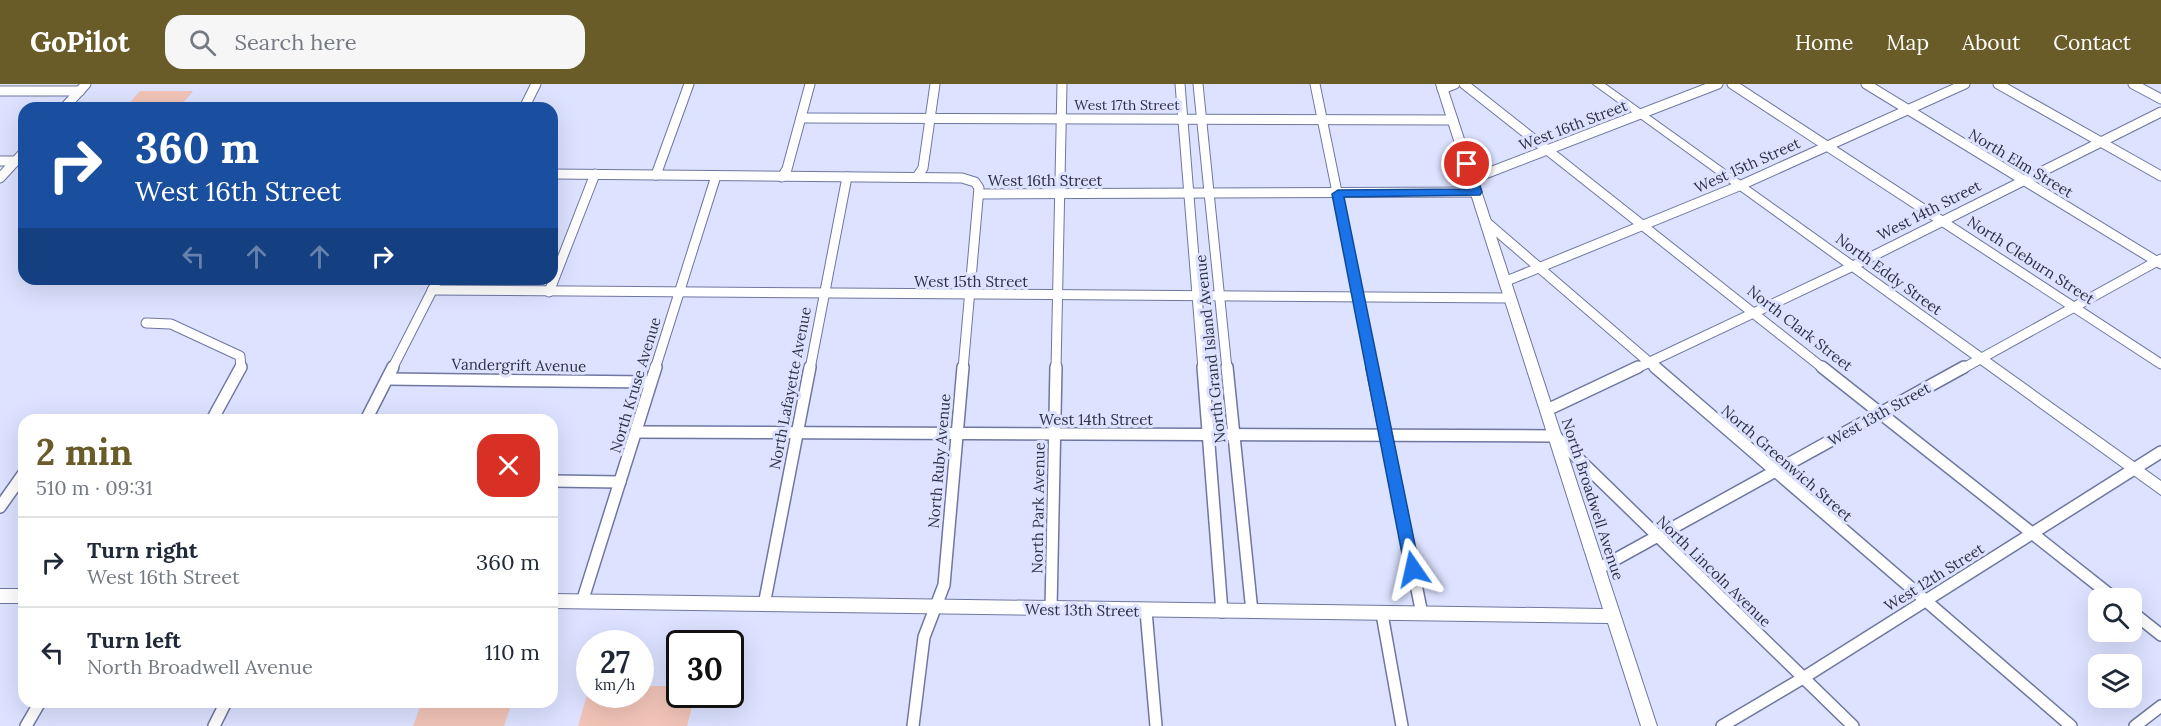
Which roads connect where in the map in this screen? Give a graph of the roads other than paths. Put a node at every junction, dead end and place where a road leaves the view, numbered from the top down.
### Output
1 (86, 84) edge
2 (536, 84) edge
3 (689, 84) edge
4 (810, 84) edge
5 (935, 84) edge
6 (1062, 84) edge
7 (1180, 84) edge
8 (1198, 84) edge
9 (1315, 84) edge
10 (1455, 84) edge
11 (1464, 84) edge
12 (1598, 84) edge
13 (1718, 84) edge
14 (1732, 84) edge
15 (1866, 84) edge
16 (1965, 84) edge
17 (1998, 84) edge
18 (2133, 84) edge
19 (1442, 86) edge
20 (0, 91) edge
21 (80, 91) junction
22 (2161, 99) edge
23 (70, 102) edge
24 (527, 102) edge
25 (1908, 110) junction
26 (2161, 112) edge
27 (1640, 114) junction
28 (801, 118) junction
29 (930, 118) junction
30 (1062, 118) junction
31 (1183, 119) junction
32 (1201, 119) junction
33 (1323, 119) junction
34 (1453, 120) junction
35 (2101, 142) junction
36 (1827, 146) junction
37 (1545, 150) junction
38 (18, 159) edge
39 (0, 161) edge
40 (16, 161) junction
41 (558, 174) edge
42 (595, 174) junction
43 (656, 175) junction
44 (716, 176) junction
45 (2161, 176) edge
46 (782, 177) junction
47 (847, 177) junction
48 (917, 177) junction
49 (0, 178) edge
50 (2023, 180) junction
51 (1474, 186) junction
52 (1739, 186) junction
53 (979, 194) junction
54 (1060, 194) junction
55 (1189, 194) junction
56 (1209, 194) junction
57 (1338, 194) junction
58 (1943, 220) junction
59 (1485, 221) junction
60 (1643, 225) junction
61 (2160, 262) edge
62 (1851, 267) junction
63 (1539, 268) junction
64 (558, 269) edge
65 (1504, 282) junction
66 (435, 285) edge
67 (552, 285) edge
68 (432, 290) junction
69 (549, 292) junction
70 (679, 293) junction
71 (824, 295) junction
72 (970, 296) junction
73 (1058, 297) junction
74 (1198, 297) junction
75 (1220, 297) junction
76 (1358, 298) junction
77 (1509, 298) junction
78 (2075, 306) junction
79 (1753, 312) junction
80 (146, 323) dead end
81 (1978, 359) junction
82 (1648, 362) junction
83 (2161, 364) edge
84 (387, 379) junction
85 (650, 381) junction
86 (1547, 410) junction
87 (1880, 413) junction
88 (216, 414) edge
89 (369, 414) edge
90 (637, 432) junction
91 (796, 433) junction
92 (957, 434) junction
93 (1055, 434) junction
94 (1209, 435) junction
95 (1234, 435) junction
96 (1386, 435) junction
97 (1555, 436) junction
98 (2161, 452) edge
99 (2133, 469) junction
100 (1774, 471) junction
101 (558, 481) edge
102 (18, 482) edge
103 (620, 482) junction
104 (2161, 489) edge
105 (0, 507) edge
106 (2032, 533) junction
107 (1657, 536) junction
108 (1598, 569) junction
109 (2101, 588) edge
110 (0, 596) edge
111 (18, 596) edge
112 (558, 601) edge
113 (1925, 601) junction
114 (582, 602) junction
115 (764, 605) junction
116 (931, 608) junction
117 (1051, 609) junction
118 (1146, 610) junction
119 (1222, 612) junction
120 (1252, 612) junction
121 (1382, 614) junction
122 (1422, 614) junction
123 (1613, 616) junction
124 (2142, 620) edge
125 (2161, 636) edge
126 (1803, 678) junction
127 (2161, 706) edge
128 (36, 708) edge
129 (223, 708) edge
130 (26, 726) edge
131 (214, 726) edge
132 (913, 726) edge
133 (1156, 726) edge
134 (1402, 726) edge
135 (1649, 726) edge
136 (1722, 726) edge
137 (1853, 726) edge
138 (2071, 726) edge
139 (2135, 726) edge

1 - 21 street
2 - 24 street
3 - 43 street
4 - 28 street
5 - 29 street
6 - 30 street, North Park Avenue
7 - 31 street, North Grand Island Avenue
8 - 32 street, North Grand Island Avenue
9 - 33 street
10 - 19 street, North Broadwell Avenue
11 - 37 street, North Clark Street
12 - 27 main road, North Eddy Street
13 - 27 street, West 16th Street
14 - 36 street, North Cleburn Street
15 - 25 street, North Elm Street
16 - 25 street, West 15th Street
17 - 35 street
18 - 22 street
19 - 34 main road, North Broadwell Avenue
20 - 21 street
21 - 23 street
25 - 36 street, West 15th Street
25 - 50 street, North Elm Street
26 - 35 street, West 14th Street
27 - 37 street, West 16th Street
27 - 52 main road, North Eddy Street
28 - 29 street, West 17th Street
28 - 46 street
29 - 30 street, West 17th Street
29 - 48 street
30 - 31 street, West 17th Street
30 - 54 street, North Park Avenue
31 - 32 street, West 17th Street
31 - 55 street, North Grand Island Avenue
32 - 33 street, West 17th Street
32 - 56 street, North Grand Island Avenue
33 - 34 street, West 17th Street
33 - 57 street
34 - 51 main road, North Broadwell Avenue
35 - 45 street
35 - 50 street, West 14th Street
36 - 52 street, West 15th Street
36 - 58 street, North Cleburn Street
37 - 51 street, West 16th Street
37 - 60 street, North Clark Street
38 - 40 street
39 - 40 street
40 - 49 street
41 - 42 street, West 16th Street
42 - 43 street, West 16th Street
42 - 64 street
43 - 44 street, West 16th Street
44 - 46 street, West 16th Street
44 - 70 street, North Kruse Avenue
46 - 47 street, West 16th Street
47 - 48 street, West 16th Street
47 - 71 street, North Lafayette Avenue
48 - 53 street, West 16th Street
50 - 58 street, West 14th Street
50 - 61 street, North Elm Street
51 - 57 street, West 16th Street
51 - 59 main road, North Broadwell Avenue
52 - 60 street, West 15th Street
52 - 62 main road, North Eddy Street
53 - 54 street, West 16th Street
53 - 72 street, North Ruby Avenue
54 - 55 street, West 16th Street
54 - 73 street, North Park Avenue
55 - 56 street, West 16th Street
55 - 74 street, North Grand Island Avenue
56 - 57 street, West 16th Street
56 - 75 street, North Grand Island Avenue
57 - 76 street
58 - 62 street, West 14th Street
58 - 78 street, North Cleburn Street
59 - 63 street, North Greenwich Street
59 - 65 main road, North Broadwell Avenue
60 - 63 street, West 15th Street
60 - 79 street, North Clark Street
61 - 78 street, West 13th Street
62 - 79 street, West 14th Street
62 - 81 main road, North Eddy Street
63 - 65 street
63 - 82 street, North Greenwich Street
65 - 77 main road, North Broadwell Avenue
66 - 68 street
67 - 69 street
68 - 69 street, West 15th Street
68 - 84 street
69 - 70 street, West 15th Street
70 - 71 street, West 15th Street
70 - 85 street, North Kruse Avenue
71 - 72 street, West 15th Street
71 - 91 street, North Lafayette Avenue
72 - 73 street, West 15th Street
72 - 92 street, North Ruby Avenue
73 - 74 street, West 15th Street
73 - 93 street, North Park Avenue
74 - 75 street, West 15th Street
74 - 94 street, North Grand Island Avenue
75 - 76 street, West 15th Street
75 - 95 street, North Grand Island Avenue
76 - 77 street, West 15th Street
76 - 96 street
77 - 86 main road, North Broadwell Avenue
78 - 81 street, West 13th Street
78 - 83 street, North Cleburn Street
79 - 82 street, West 14th Street
79 - 87 street, North Clark Street
80 - 88 street
81 - 87 street, West 13th Street
81 - 99 main road, North Eddy Street
82 - 86 street, West 14th Street
82 - 100 street, North Greenwich Street
84 - 85 street, Vandergrift Avenue
84 - 89 street
85 - 90 street, North Kruse Avenue
86 - 97 main road, North Broadwell Avenue
87 - 100 street, West 13th Street
87 - 106 street, North Clark Street
90 - 91 street, West 14th Street
90 - 103 street, North Kruse Avenue
91 - 92 street, West 14th Street
91 - 115 street, North Lafayette Avenue
92 - 93 street, West 14th Street
92 - 116 street, North Ruby Avenue
93 - 94 street, West 14th Street
93 - 117 street, North Park Avenue
94 - 95 street, West 14th Street
94 - 119 street, North Grand Island Avenue
95 - 96 street, West 14th Street
95 - 120 street, North Grand Island Avenue
96 - 97 street, West 14th Street
96 - 122 street
97 - 107 street, North Lincoln Avenue
97 - 108 main road, North Broadwell Avenue
98 - 99 street, West 12th Street
99 - 104 main road, North Eddy Street
99 - 106 street, West 12th Street
100 - 107 street, West 13th Street
100 - 113 street, North Greenwich Street
101 - 103 street
102 - 105 street
103 - 114 street, North Kruse Avenue
106 - 109 street, North Clark Street
106 - 113 street, West 12th Street
107 - 108 street, West 13th Street
107 - 126 street, North Lincoln Avenue
108 - 123 main road, North Broadwell Avenue
110 - 111 main road
112 - 114 main road, West 13th Street
113 - 126 street, West 12th Street
113 - 138 street, North Greenwich Street
114 - 115 main road, West 13th Street
115 - 116 main road, West 13th Street
116 - 117 main road, West 13th Street
116 - 132 street, North Ruby Avenue
117 - 118 main road, West 13th Street
118 - 119 main road, West 13th Street
118 - 133 street
119 - 120 main road, West 13th Street
120 - 121 main road, West 13th Street
121 - 122 main road, West 13th Street
121 - 134 street
122 - 123 main road, West 13th Street
123 - 135 main road, North Broadwell Avenue
124 - 125 street
126 - 136 street, West 12th Street
126 - 137 street, North Lincoln Avenue
127 - 139 street
128 - 130 street
129 - 131 street

